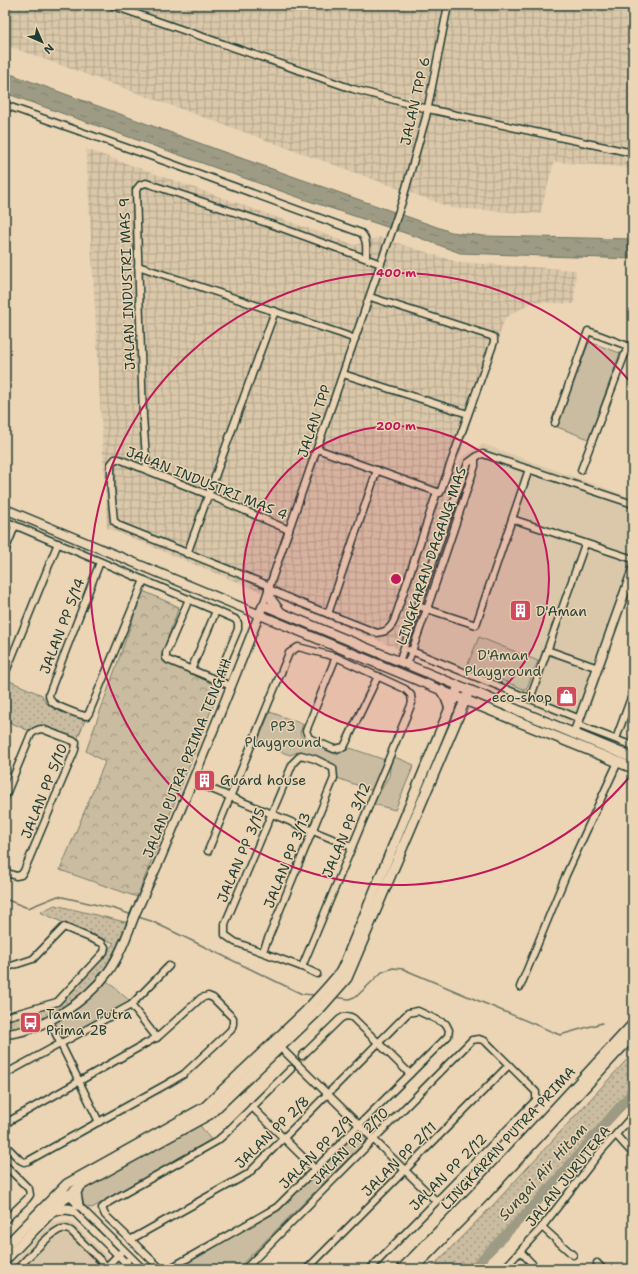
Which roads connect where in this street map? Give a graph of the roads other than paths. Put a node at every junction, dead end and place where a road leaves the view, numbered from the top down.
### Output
1 (111, 5) edge
2 (448, 5) edge
3 (5, 105) edge
4 (428, 109) junction
5 (633, 153) edge
6 (388, 244) joint
7 (366, 258) junction
8 (381, 264) junction
9 (138, 266) junction
10 (370, 297) junction
11 (274, 311) junction
12 (355, 339) junction
13 (631, 347) edge
14 (343, 374) junction
15 (468, 414) junction
16 (555, 423) dead end
17 (317, 449) junction
18 (475, 458) junction
19 (529, 469) junction
20 (147, 470) junction
21 (377, 470) junction
22 (581, 470) dead end
23 (437, 492) junction
24 (209, 495) junction
25 (633, 504) edge
26 (5, 509) edge
27 (512, 519) junction
28 (5, 521) edge
29 (15, 526) junction
30 (289, 530) junction
31 (58, 543) junction
32 (585, 544) junction
33 (5, 550) edge
34 (187, 554) junction
35 (633, 560) edge
36 (100, 562) junction
37 (633, 569) edge
38 (144, 580) junction
39 (270, 588) junction
40 (189, 599) junction
41 (263, 605) junction
42 (418, 606) junction
43 (243, 608) junction
44 (427, 609) junction
45 (216, 612) junction
46 (282, 613) junction
47 (328, 614) junction
48 (259, 615) junction
49 (277, 622) junction
50 (253, 630) junction
51 (404, 648) junction
52 (547, 650) junction
53 (412, 651) junction
54 (336, 657) junction
55 (399, 662) junction
56 (407, 665) junction
57 (598, 668) junction
58 (190, 670) junction
59 (5, 674) edge
60 (378, 676) junction
61 (218, 681) junction
62 (230, 686) junction
63 (459, 686) junction
64 (441, 690) junction
65 (469, 690) junction
66 (633, 692) edge
67 (455, 696) junction
68 (530, 699) junction
69 (465, 700) junction
70 (479, 705) junction
71 (450, 709) junction
72 (459, 714) junction
73 (579, 722) junction
74 (574, 734) junction
75 (616, 739) junction
76 (633, 746) edge
77 (633, 758) edge
78 (618, 762) junction
79 (293, 763) joint
80 (633, 768) edge
81 (192, 781) junction
82 (5, 797) edge
83 (231, 797) junction
84 (272, 814) junction
85 (312, 830) junction
86 (352, 847) junction
87 (208, 851) dead end
88 (5, 872) edge
89 (263, 951) junction
90 (169, 966) dead end
91 (302, 967) junction
92 (5, 968) edge
93 (317, 974) dead end
94 (520, 987) dead end
95 (131, 1004) junction
96 (408, 1013) joint
97 (5, 1017) edge
98 (49, 1020) junction
99 (633, 1024) edge
100 (5, 1034) edge
101 (633, 1035) edge
102 (156, 1038) junction
103 (61, 1043) junction
104 (378, 1043) junction
105 (277, 1044) junction
106 (302, 1056) dead end
107 (509, 1065) junction
108 (290, 1069) dead end
109 (5, 1074) edge
110 (410, 1074) junction
111 (80, 1082) junction
112 (328, 1094) junction
113 (252, 1107) junction
114 (633, 1115) edge
115 (99, 1122) junction
116 (5, 1124) edge
117 (359, 1126) junction
118 (616, 1135) junction
119 (284, 1138) junction
120 (373, 1139) junction
121 (5, 1145) edge
122 (633, 1154) edge
123 (5, 1165) edge
124 (316, 1169) junction
125 (404, 1170) junction
126 (78, 1188) junction
127 (62, 1195) junction
128 (436, 1201) junction
129 (75, 1208) junction
130 (54, 1210) junction
131 (5, 1220) edge
132 (542, 1227) junction
133 (130, 1240) junction
134 (5, 1247) edge
135 (124, 1250) junction
136 (521, 1252) junction
137 (573, 1255) dead end
138 (118, 1256) junction
139 (131, 1257) junction
140 (5, 1260) edge
141 (125, 1262) junction
142 (596, 1262) dead end
143 (107, 1268) edge
144 (17, 1269) edge
145 (118, 1269) edge
146 (132, 1269) edge
147 (143, 1269) edge
148 (161, 1269) edge
149 (169, 1269) edge
150 (245, 1269) edge
151 (307, 1269) edge
152 (370, 1269) edge
153 (402, 1269) edge
154 (413, 1269) edge
155 (504, 1269) edge
156 (537, 1269) edge
157 (603, 1269) edge

1 - 4 street
2 - 4 street, JALAN TPP 6
3 - 7 street
4 - 5 street
4 - 6 street, JALAN TPP 6
6 - 8 street, JALAN TPP
7 - 8 street, JALAN INDUSTRI MAS 9
7 - 9 street, JALAN INDUSTRI MAS 9
8 - 10 street, JALAN TPP
9 - 11 street
9 - 20 street, JALAN INDUSTRI MAS 9
10 - 12 street, JALAN TPP
10 - 15 street
11 - 12 street
11 - 24 street
12 - 14 street, JALAN TPP
13 - 16 street
13 - 22 street
14 - 15 street
14 - 17 street, JALAN TPP
15 - 23 street
17 - 21 street
17 - 30 street, JALAN TPP
18 - 19 street
18 - 42 street, LINGKARAN DAGANG MAS
18 - 44 street, LINGKARAN DAGANG MAS
19 - 25 street
19 - 27 street
20 - 24 street, JALAN INDUSTRI MAS 4
20 - 34 street, JALAN INDUSTRI MAS 4
21 - 23 street
21 - 47 street
23 - 47 street
24 - 30 street, JALAN INDUSTRI MAS 4
24 - 34 street
26 - 43 street
27 - 32 street
27 - 44 street
28 - 29 street
29 - 31 street
29 - 33 street
30 - 39 street, JALAN TPP
31 - 36 street
31 - 59 street
32 - 35 street
32 - 52 street
34 - 39 street
36 - 38 street
36 - 38 street, JALAN PP 5/14
37 - 57 street
38 - 40 street
39 - 41 street, JALAN TPP
39 - 46 street
39 - 47 street
40 - 45 street
40 - 58 street
41 - 46 street
41 - 48 street, JALAN PUTRA PRIMA TENGAH
42 - 44 street
42 - 51 street, LINGKARAN DAGANG MAS
43 - 48 street
43 - 50 street
44 - 53 street, LINGKARAN DAGANG MAS
45 - 58 street
45 - 61 street
46 - 55 street
48 - 49 street
48 - 50 street, JALAN PUTRA PRIMA TENGAH
49 - 50 street
49 - 64 street
50 - 62 street, JALAN PUTRA PRIMA TENGAH
51 - 53 street
51 - 55 street, LINGKARAN DAGANG MAS
52 - 57 street
52 - 68 street
53 - 56 street, LINGKARAN DAGANG MAS
53 - 68 street
54 - 60 street
54 - 60 street
54 - 83 street
55 - 56 street
56 - 63 street
57 - 73 street
58 - 61 street
60 - 86 street, JALAN PP 3/12
61 - 62 street
62 - 81 street, JALAN PUTRA PRIMA TENGAH
63 - 65 main road
63 - 67 main road
64 - 67 street
64 - 71 main road
65 - 69 main road
65 - 74 main road
66 - 75 street
67 - 69 main road
67 - 71 main road
68 - 73 street
69 - 70 main road
69 - 72 main road
70 - 72 main road
70 - 78 main road
71 - 105 main road
72 - 105 main road
73 - 74 street
73 - 75 street
74 - 77 main road
75 - 76 street
78 - 80 main road
78 - 94 street
79 - 84 street, JALAN PP 3/15
79 - 85 street, JALAN PP 3/13
81 - 83 street
81 - 98 street, JALAN PUTRA PRIMA TENGAH
82 - 88 street, JALAN PP 5/10
83 - 84 street
83 - 87 street
84 - 85 street
84 - 89 street, JALAN PP 3/15
85 - 86 street
85 - 89 street, JALAN PP 3/13
86 - 91 street, JALAN PP 3/12
89 - 91 street
90 - 95 street
91 - 93 street
92 - 97 street
95 - 102 street
95 - 103 street
96 - 104 street, JALAN PP 2/8
96 - 110 street, JALAN PP 2/9
98 - 100 street
98 - 103 street
99 - 153 main road, LINGKARAN PUTRA PRIMA
101 - 154 main road, LINGKARAN PUTRA PRIMA
102 - 111 street
102 - 115 street
103 - 109 street
103 - 111 street
104 - 106 street
104 - 110 street
104 - 112 street, JALAN PP 2/8
105 - 112 street
105 - 126 main road
105 - 127 main road
107 - 120 street, JALAN PP 2/10
107 - 125 street, JALAN PP 2/11
107 - 128 street, JALAN PP 2/12
108 - 113 street
110 - 117 street, JALAN PP 2/9
111 - 115 street
111 - 116 street
112 - 117 street
112 - 119 street, JALAN PP 2/8
113 - 119 street
113 - 133 street
114 - 118 street, JALAN JURUTERA
115 - 121 street
117 - 120 street
117 - 124 street, JALAN PP 2/9
118 - 122 street
118 - 132 street, JALAN JURUTERA
119 - 124 street
119 - 133 street, JALAN PP 2/8
120 - 125 street
120 - 150 street, JALAN PP 2/10
123 - 131 street
124 - 149 street, JALAN PP 2/9
125 - 128 street
125 - 151 street, JALAN PP 2/11
126 - 127 main road
126 - 129 main road
127 - 129 street
127 - 130 main road
127 - 134 main road
128 - 152 street, JALAN PP 2/12
129 - 130 main road
129 - 135 street
129 - 138 street
130 - 140 main road
132 - 136 street, JALAN JURUTERA
132 - 137 street
133 - 148 street
135 - 138 street
135 - 139 street
136 - 155 street, JALAN JURUTERA
136 - 156 street
138 - 141 street
138 - 143 street
139 - 141 street
139 - 147 street
141 - 145 street
141 - 146 street
142 - 157 street
143 - 144 street

